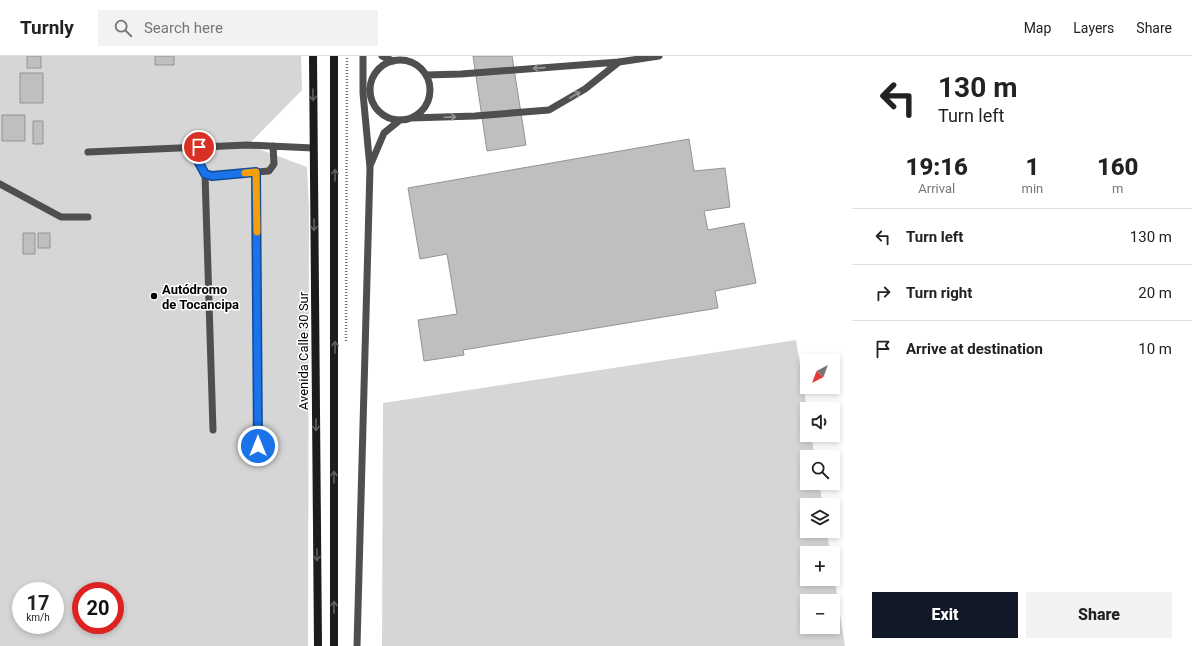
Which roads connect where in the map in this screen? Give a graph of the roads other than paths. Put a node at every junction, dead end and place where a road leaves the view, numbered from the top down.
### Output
1 (313, 56) edge
2 (334, 56) edge
3 (363, 56) edge
4 (382, 56) edge
5 (660, 56) edge
6 (393, 61) junction
7 (619, 62) junction
8 (426, 75) junction
9 (411, 118) junction
10 (400, 120) junction
11 (273, 146) junction
12 (199, 147) junction
13 (313, 148) junction
14 (88, 152) dead end
15 (370, 168) junction
16 (256, 172) junction
17 (205, 174) junction
18 (0, 184) edge
19 (88, 218) dead end
20 (212, 430) dead end
21 (258, 446) dead end
22 (318, 646) edge
23 (334, 646) edge
24 (357, 646) edge

1 -> 13 street, Avenida Calle 30 Sur
23 -> 2 street
3 - 15 lane
4 - 6 lane
5 - 7 lane
6 - 8 lane
6 - 10 lane
7 -> 8 lane
9 -> 7 lane
8 - 9 lane
9 - 10 lane
10 - 15 lane
11 - 12 lane
11 - 13 lane
11 - 16 lane
12 - 14 lane
12 - 17 lane
13 -> 22 street, Avenida Calle 30 Sur
15 - 24 lane
16 - 17 lane
16 - 21 lane
17 - 20 lane
18 - 19 lane

